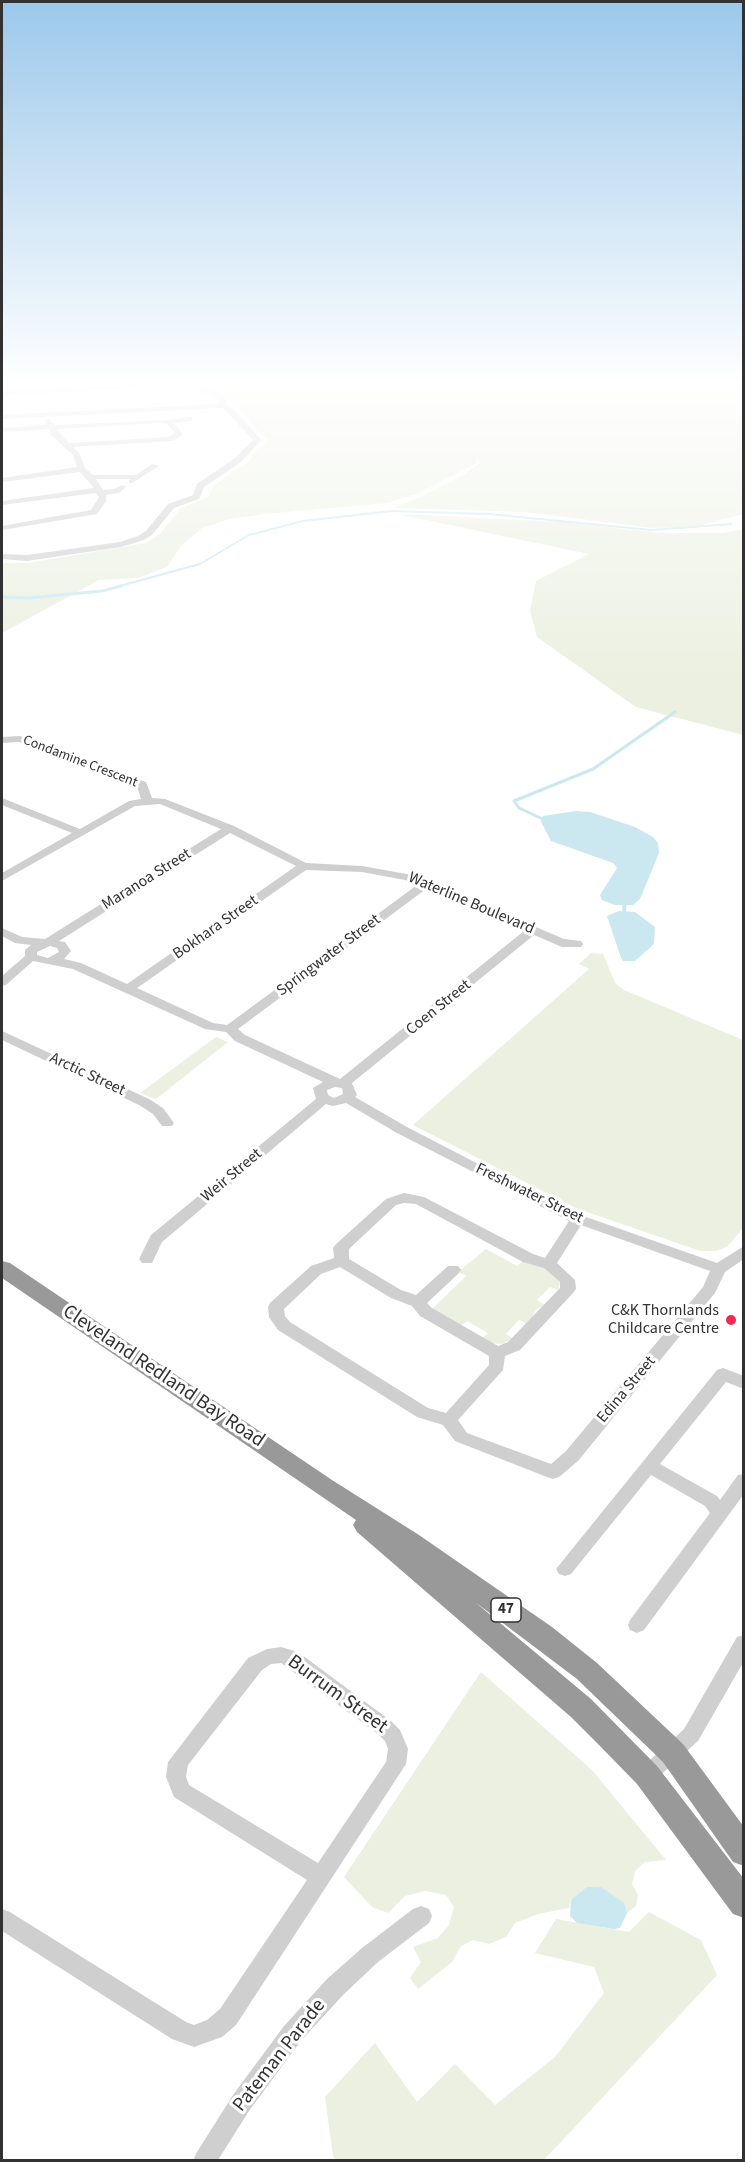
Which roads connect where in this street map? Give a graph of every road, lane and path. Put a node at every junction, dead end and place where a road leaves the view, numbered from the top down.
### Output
1 (94, 482) edge
2 (130, 482) edge
3 (206, 482) edge
4 (99, 491) junction
5 (2, 503) edge
6 (2, 528) edge
7 (2, 557) edge
8 (2, 740) edge
9 (147, 800) junction
10 (2, 801) edge
11 (230, 828) junction
12 (81, 833) junction
13 (304, 866) junction
14 (2, 878) edge
15 (427, 883) junction
16 (532, 930) junction
17 (2, 932) edge
18 (577, 944) dead end
19 (46, 950) junction
20 (77, 966) junction
21 (2, 982) edge
22 (128, 989) junction
23 (230, 1029) junction
24 (2, 1035) edge
25 (305, 1070) junction
26 (342, 1088) junction
27 (322, 1095) junction
28 (167, 1123) dead end
29 (578, 1219) junction
30 (744, 1251) edge
31 (147, 1259) dead end
32 (342, 1261) junction
33 (549, 1264) junction
34 (2, 1268) edge
35 (720, 1269) junction
36 (453, 1270) dead end
37 (418, 1302) junction
38 (497, 1353) junction
39 (744, 1383) edge
40 (449, 1420) junction
41 (649, 1466) junction
42 (744, 1480) edge
43 (323, 1487) junction
44 (719, 1512) junction
45 (565, 1569) dead end
46 (637, 1625) dead end
47 (744, 1643) edge
48 (673, 1753) junction
49 (647, 1775) junction
50 (744, 1852) edge
51 (320, 1876) junction
52 (744, 1904) edge
53 (422, 1916) dead end
54 (2, 1919) edge
55 (205, 2160) edge

1 - 4 street
2 - 4 street
3 - 7 street
4 - 5 street
4 - 6 street
8 - 9 street, Condamine Crescent
9 - 11 street, Waterline Boulevard
9 - 12 street
10 - 12 street
11 - 13 street, Waterline Boulevard
11 - 19 street, Maranoa Street
12 - 14 street
13 - 15 street, Waterline Boulevard
13 - 22 street, Bokhara Street
15 - 16 street, Waterline Boulevard
15 - 23 street, Springwater Street
16 - 18 street, Waterline Boulevard
16 - 26 street, Coen Street
17 - 19 street, Freshwater Street
19 - 20 street, Freshwater Street
19 - 20 street, Freshwater Street
19 - 21 street
20 - 22 street, Freshwater Street
22 - 23 street, Freshwater Street
23 - 25 street, Freshwater Street
24 - 28 street, Arctic Street
25 - 26 street, Freshwater Street
25 - 27 street, Freshwater Street
26 - 27 street, Coen Street
26 - 27 street
26 - 29 street, Freshwater Street
27 - 31 street, Weir Street
29 - 33 street
29 - 35 street, Freshwater Street
30 - 35 street, Edina Street
32 - 33 street
32 - 37 street
32 - 40 street
33 - 38 street
34 - 43 highway, Cleveland Redland Bay Road / 47
35 - 40 street, Edina Street
36 - 37 street
37 - 38 street
38 - 40 street
39 - 41 street
41 - 44 street
41 - 45 street
42 - 44 street
43 - 48 highway, Cleveland Redland Bay Road / 47
43 - 49 highway, Cleveland Redland Bay Road / 47
44 - 46 street
47 - 48 street
48 - 49 street
48 - 50 highway, Cleveland Redland Bay Road / 47
49 - 52 highway, Cleveland Redland Bay Road / 47
51 - 51 street, Burrum Street
51 - 54 street, Burrum Street
53 - 55 street, Pateman Parade

